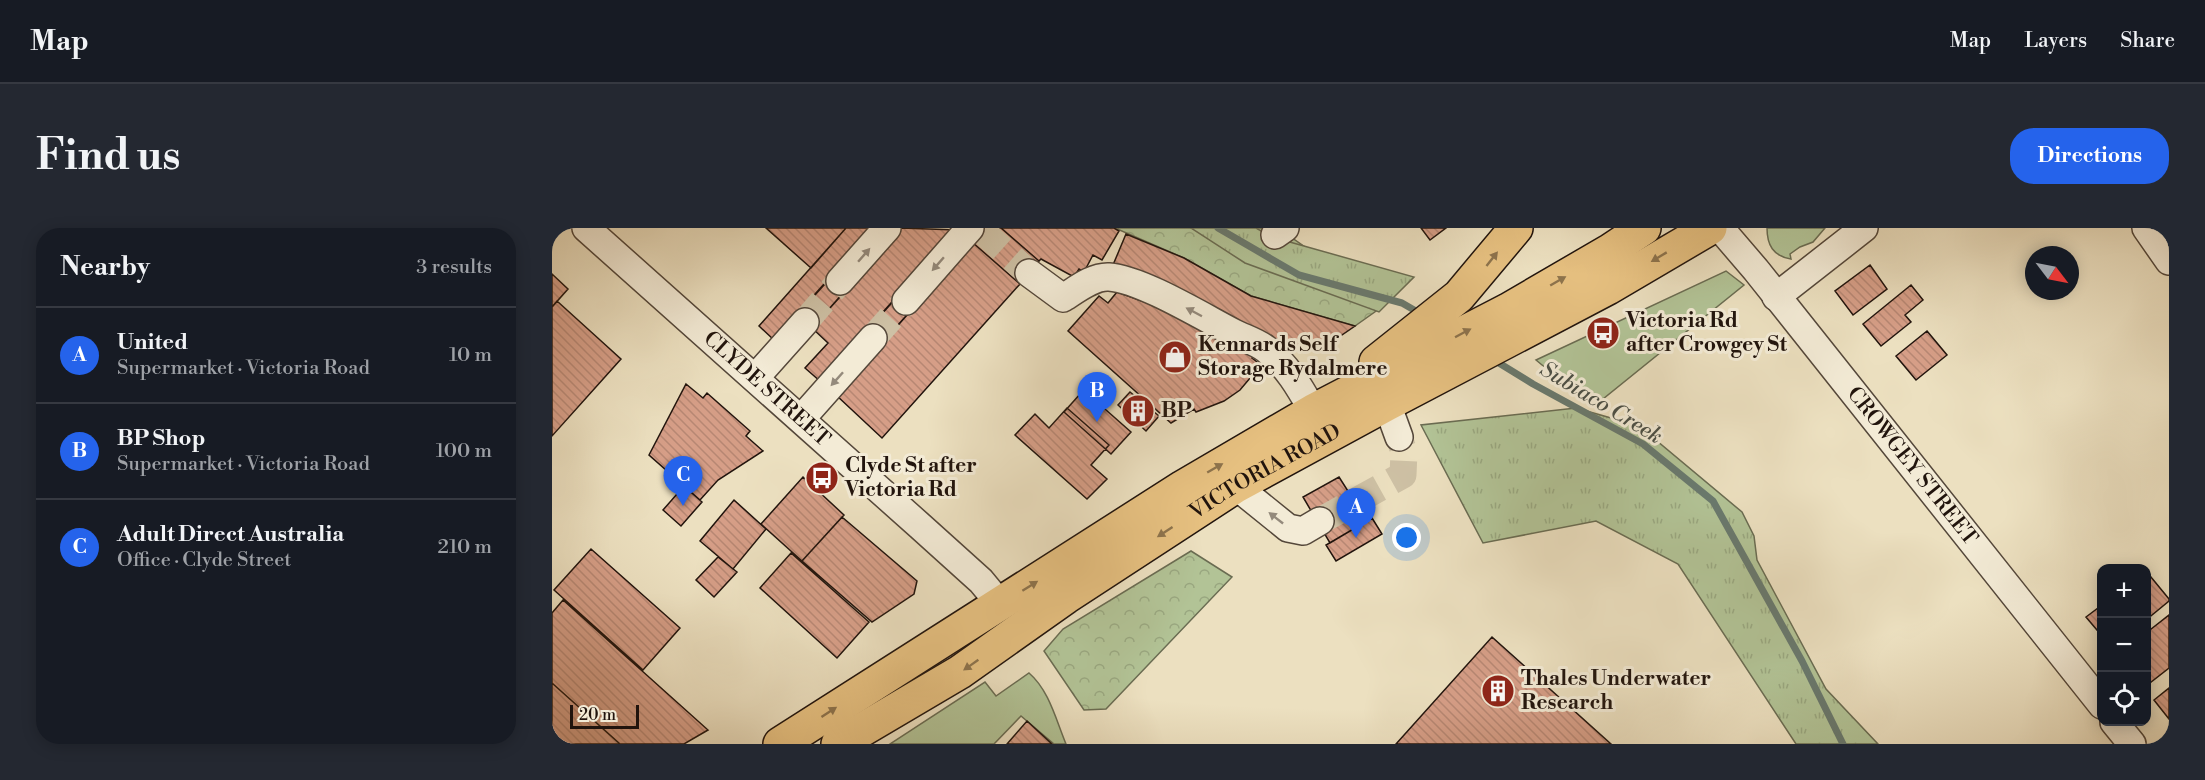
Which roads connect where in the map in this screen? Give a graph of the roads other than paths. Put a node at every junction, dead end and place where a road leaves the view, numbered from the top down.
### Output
1 (586, 228) edge
2 (887, 228) edge
3 (1516, 228) edge
4 (1644, 228) edge
5 (1710, 228) edge
6 (1720, 228) edge
7 (1864, 228) edge
8 (2146, 228) edge
9 (976, 229) edge
10 (2169, 261) edge
11 (1029, 273) tunnel mouth
12 (840, 281) tunnel mouth
13 (1776, 297) junction
14 (906, 301) tunnel mouth
15 (805, 322) tunnel mouth
16 (873, 338) tunnel mouth
17 (1407, 351) junction
18 (755, 378) junction
19 (1388, 404) junction
20 (1313, 411) junction
21 (801, 419) junction
22 (1399, 437) tunnel mouth
23 (1236, 486) junction
24 (1320, 521) tunnel mouth
25 (1009, 617) junction
26 (2097, 699) edge
27 (2117, 726) edge
28 (780, 744) edge
29 (838, 744) edge
30 (2132, 744) edge

1 - 18 street, CLYDE STREET
12 -> 2 street
17 -> 3 highway
17 -> 4 highway
5 -> 19 highway, VICTORIA ROAD
6 - 13 street, CROWGEY STREET
7 - 13 street
8 - 10 street
9 -> 14 street
20 -> 11 street
13 - 26 street, CROWGEY STREET
15 - 18 street
16 -> 21 street
17 - 20 highway, VICTORIA ROAD
18 - 21 street, CLYDE STREET
19 - 22 street
19 - 23 highway, VICTORIA ROAD
25 -> 20 highway, VICTORIA ROAD
21 - 25 street, CLYDE STREET
24 -> 23 street
23 -> 25 highway, VICTORIA ROAD
28 -> 25 highway, VICTORIA ROAD
25 -> 29 highway, VICTORIA ROAD
27 - 30 street

